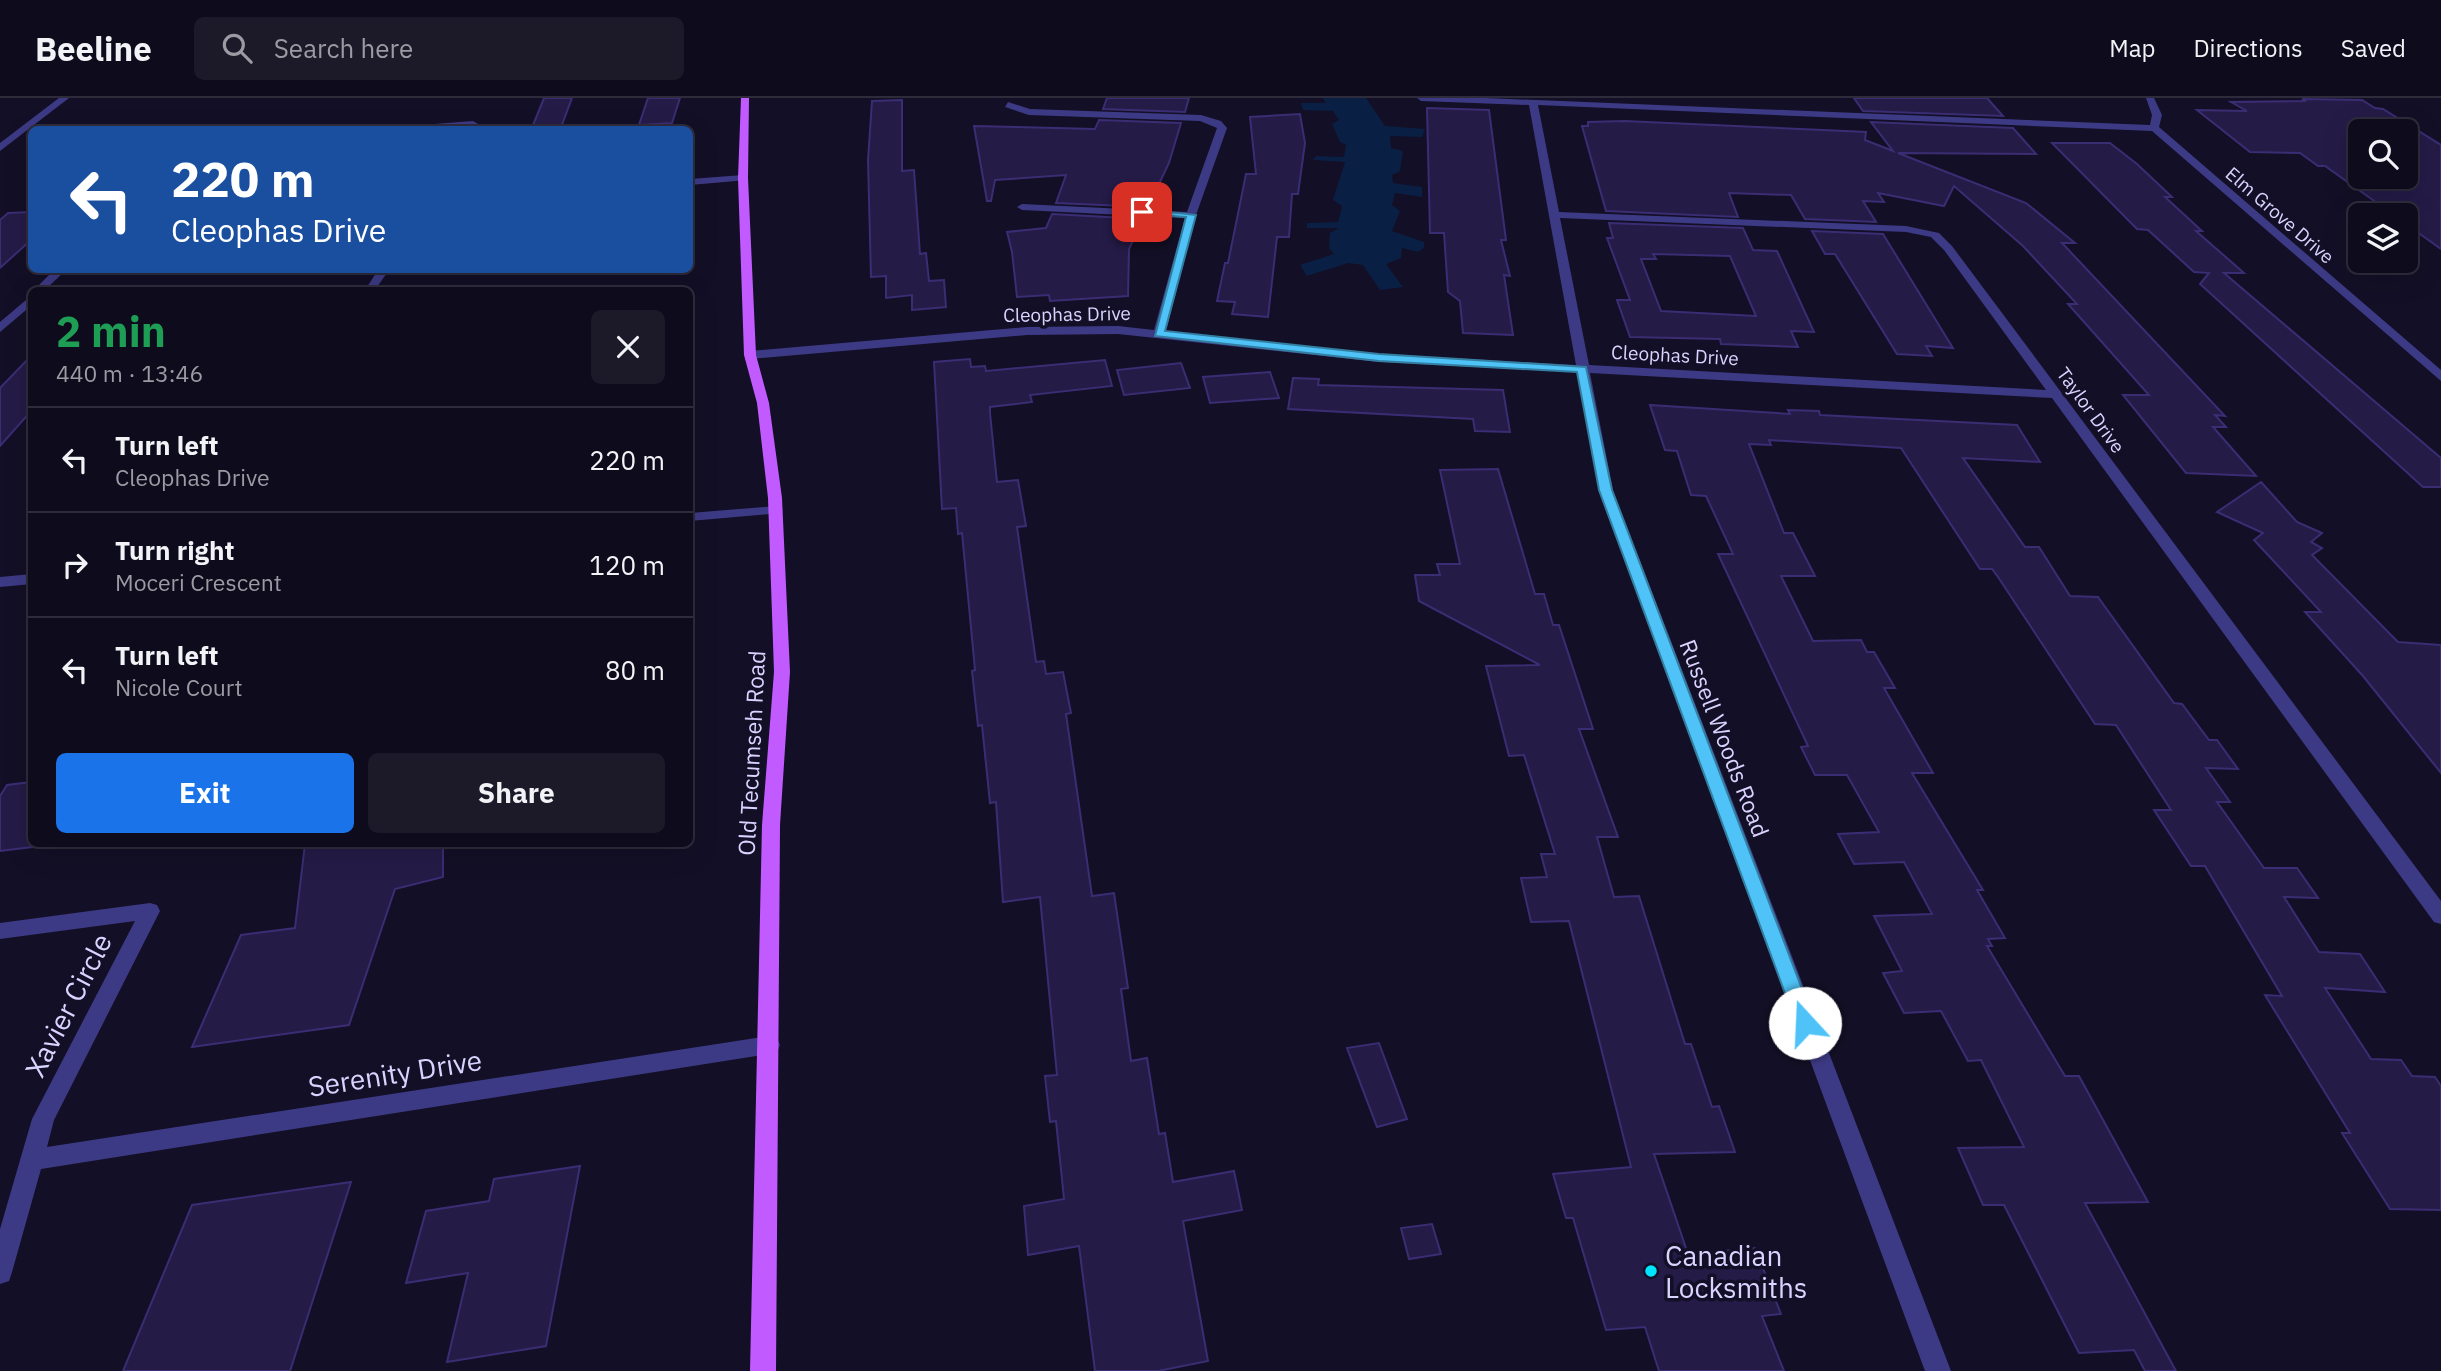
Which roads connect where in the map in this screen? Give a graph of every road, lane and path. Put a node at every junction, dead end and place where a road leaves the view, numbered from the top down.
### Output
1 (65, 98) edge
2 (745, 98) edge
3 (1421, 98) edge
4 (2150, 98) edge
5 (1533, 103) junction
6 (1008, 105) dead end
7 (28, 126) edge
8 (29, 126) edge
9 (435, 126) edge
10 (472, 126) edge
11 (2154, 128) junction
12 (0, 148) edge
13 (743, 178) junction
14 (693, 182) edge
15 (1022, 207) dead end
16 (1191, 215) junction
17 (1555, 215) junction
18 (57, 273) edge
19 (42, 287) edge
20 (28, 302) edge
21 (0, 328) edge
22 (1159, 334) junction
23 (750, 355) junction
24 (1582, 369) junction
25 (2441, 377) edge
26 (2055, 394) junction
27 (776, 510) junction
28 (693, 517) edge
29 (28, 579) edge
30 (0, 582) edge
31 (2441, 916) edge
32 (0, 931) edge
33 (769, 1045) junction
34 (31, 1160) junction
35 (0, 1272) edge
36 (763, 1371) edge
37 (1938, 1371) edge

1 - 8 street
2 - 13 main road, Old Tecumseh Road
3 - 5 street
4 - 11 street
5 - 11 street
5 - 17 street, Russell Woods Road
6 - 16 street
7 - 12 street
9 - 10 street
11 - 25 street, Elm Grove Drive
13 - 14 street
13 - 23 main road, Old Tecumseh Road
15 - 16 street
16 - 22 street
17 - 24 street, Russell Woods Road
17 - 26 street, Taylor Drive
18 - 19 street
20 - 21 street
22 - 23 street, Cleophas Drive
22 - 24 street, Cleophas Drive
23 - 27 main road, Old Tecumseh Road
24 - 26 street, Cleophas Drive
24 - 37 street, Russell Woods Road
26 - 31 street, Taylor Drive
27 - 28 street
27 - 33 main road, Old Tecumseh Road
29 - 30 street
32 - 34 street, Xavier Circle
33 - 34 street, Serenity Drive
33 - 36 main road, Old Tecumseh Road
34 - 35 street, Xavier Circle

